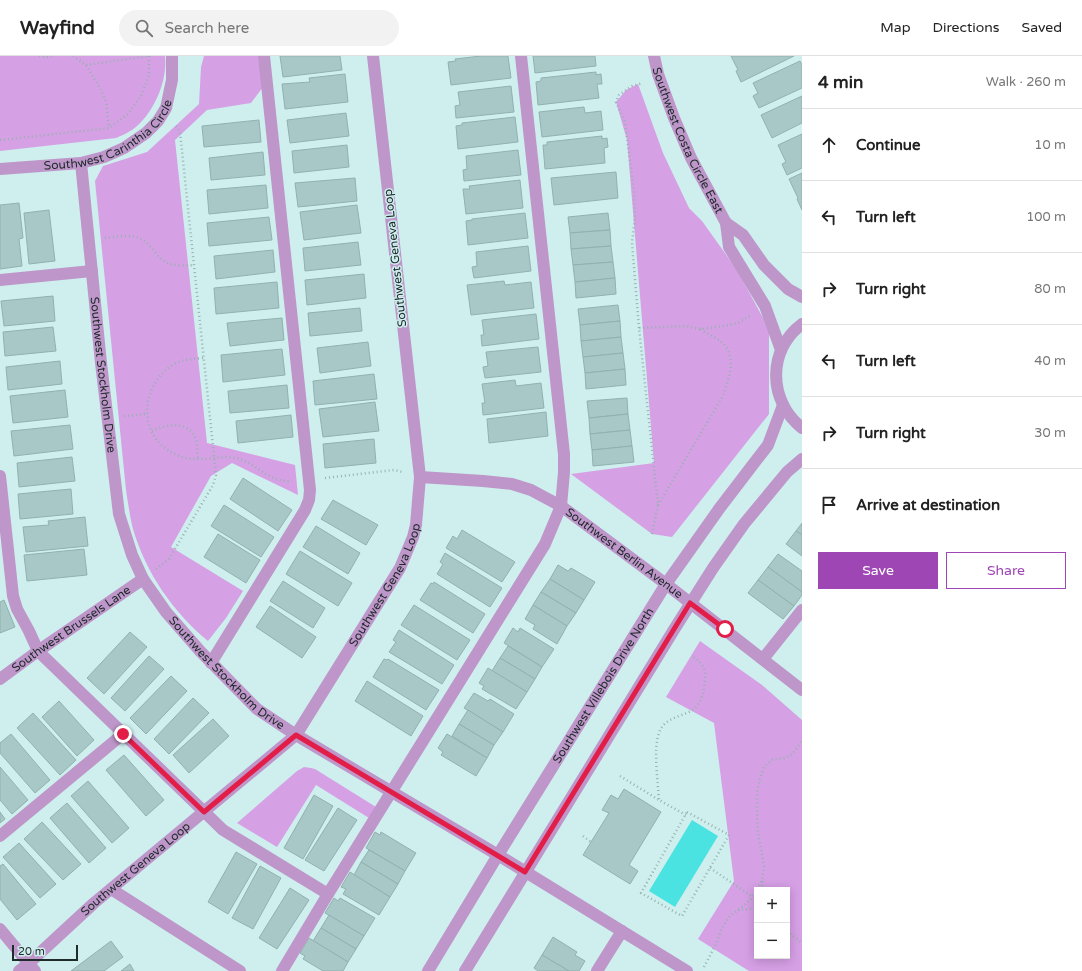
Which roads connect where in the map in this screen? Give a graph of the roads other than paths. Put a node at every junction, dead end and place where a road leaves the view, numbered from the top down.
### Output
1 (172, 56) edge
2 (264, 56) edge
3 (373, 56) edge
4 (521, 56) edge
5 (654, 56) edge
6 (81, 163) junction
7 (0, 170) edge
8 (726, 223) junction
9 (92, 271) junction
10 (0, 280) edge
11 (802, 297) edge
12 (802, 324) edge
13 (781, 350) junction
14 (782, 405) junction
15 (802, 428) edge
16 (802, 459) edge
17 (0, 476) edge
18 (420, 477) junction
19 (561, 506) junction
20 (143, 579) junction
21 (666, 584) junction
22 (690, 603) junction
23 (802, 610) edge
24 (38, 651) junction
25 (763, 659) junction
26 (211, 663) junction
27 (0, 679) edge
28 (802, 690) edge
29 (123, 734) junction
30 (296, 735) junction
31 (392, 792) junction
32 (204, 812) junction
33 (0, 836) edge
34 (498, 855) junction
35 (525, 872) junction
36 (112, 889) junction
37 (328, 894) junction
38 (0, 929) edge
39 (622, 931) junction
40 (27, 969) edge
41 (240, 971) edge
42 (282, 971) edge
43 (428, 971) edge
44 (465, 971) edge
45 (597, 971) edge
46 (687, 971) edge

1 - 6 street, Southwest Carinthia Circle
2 - 26 street
3 - 18 street, Southwest Geneva Loop
4 - 19 street
5 - 8 street, Southwest Costa Circle East
6 - 7 street, Southwest Carinthia Circle
6 - 9 street, Southwest Stockholm Drive
8 - 11 street, Southwest Costa Circle East
8 - 13 street, Southwest Costa Circle East
9 - 10 street
9 - 20 street, Southwest Stockholm Drive
12 - 13 street
13 - 14 street
14 - 15 street
14 - 21 street, Southwest Villebois Drive North
16 - 22 street
17 - 24 street
18 - 19 street, Southwest Berlin Avenue
18 - 30 street, Southwest Geneva Loop
19 - 21 street, Southwest Berlin Avenue
19 - 31 street
20 - 24 street, Southwest Brussels Lane
20 - 26 street, Southwest Stockholm Drive
21 - 22 street, Southwest Berlin Avenue
21 - 34 street, Southwest Villebois Drive North
22 - 25 street, Southwest Berlin Avenue
22 - 35 street
23 - 25 street
24 - 27 street, Southwest Brussels Lane
24 - 29 street
25 - 28 street, Southwest Berlin Avenue
26 - 30 street, Southwest Stockholm Drive
29 - 32 street
29 - 33 street
30 - 31 street, Southwest Stockholm Drive
30 - 32 street, Southwest Geneva Loop
31 - 34 street, Southwest Stockholm Drive
31 - 37 street
32 - 36 street, Southwest Geneva Loop
32 - 37 street
34 - 35 street, Southwest Stockholm Drive
34 - 43 street, Southwest Villebois Drive North
35 - 39 street, Southwest Stockholm Drive
35 - 44 street
36 - 40 street, Southwest Geneva Loop
36 - 41 street
37 - 42 street
38 - 40 street
39 - 45 street
39 - 46 street, Southwest Stockholm Drive

